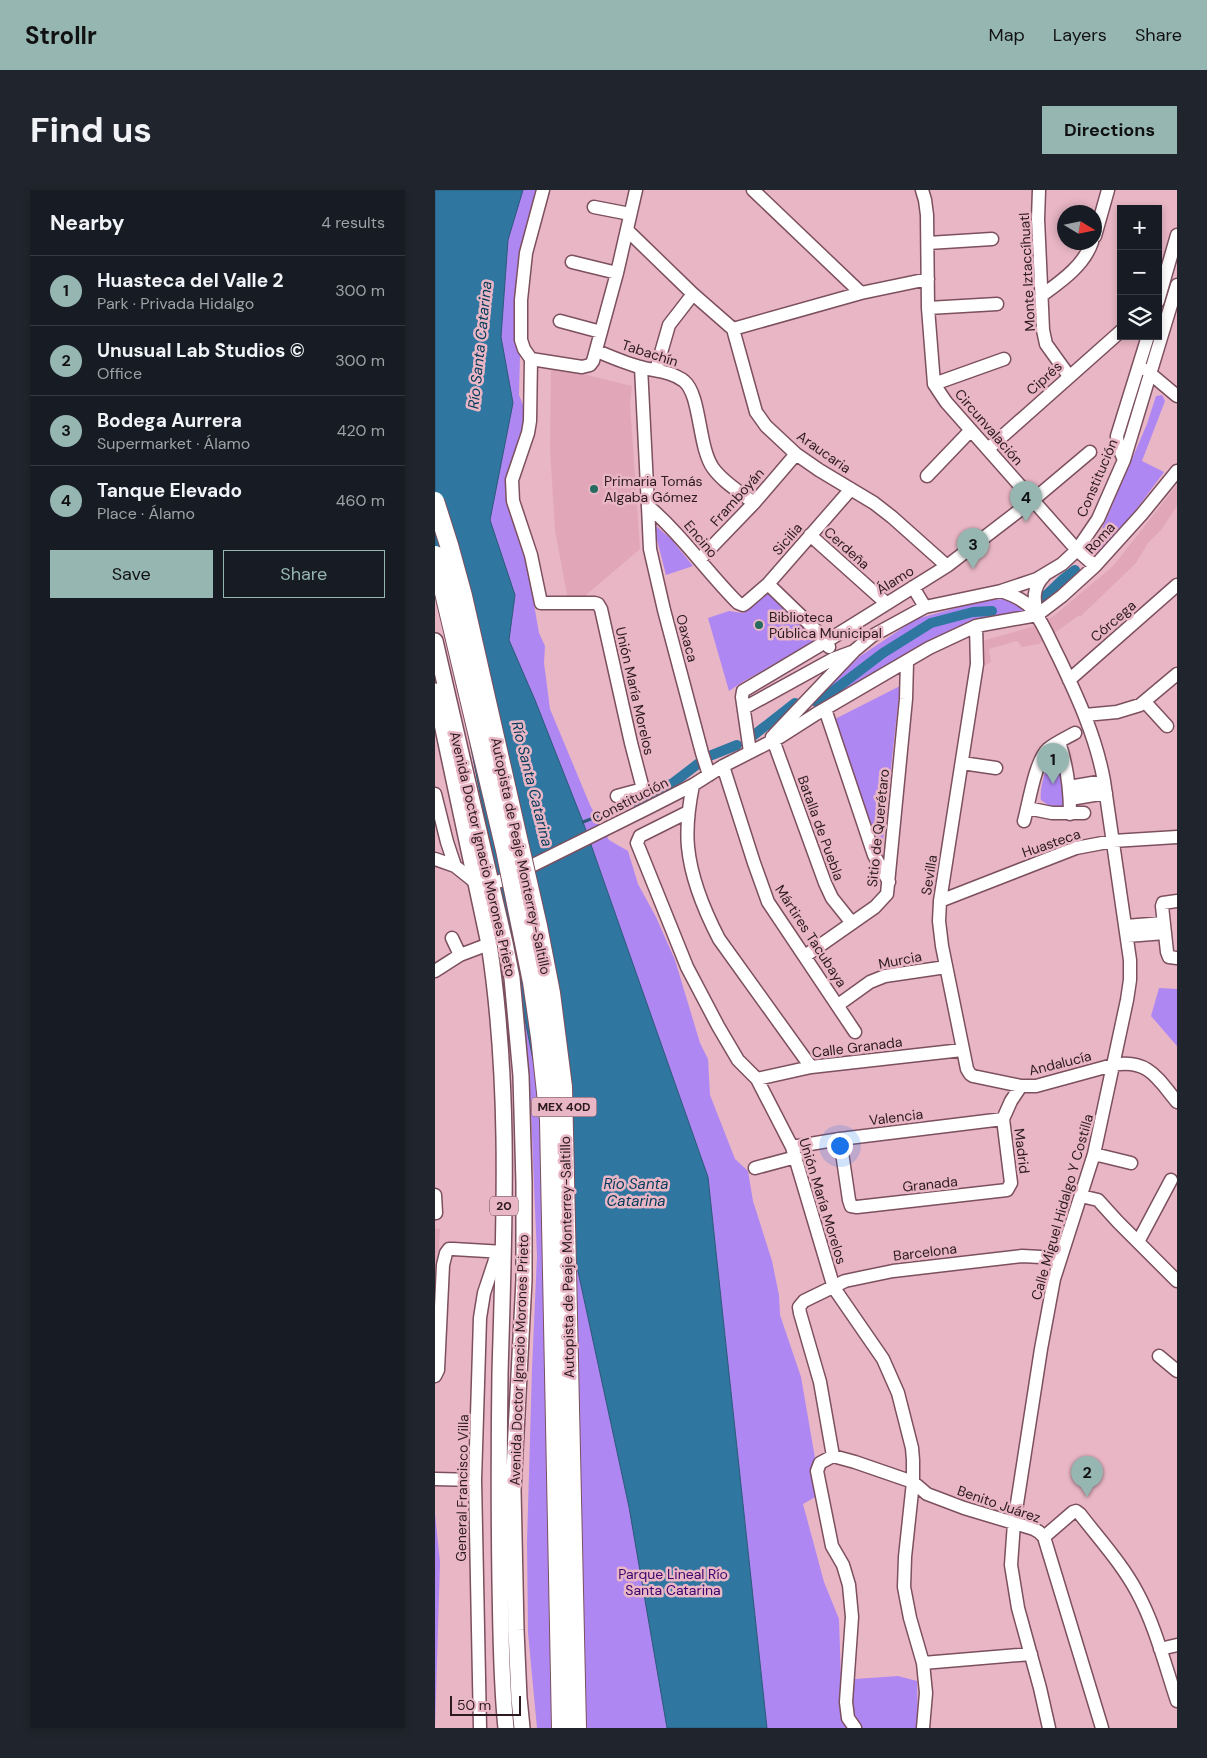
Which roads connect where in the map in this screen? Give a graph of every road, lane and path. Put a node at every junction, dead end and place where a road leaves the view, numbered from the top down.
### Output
1 (543, 190) edge
2 (636, 190) edge
3 (753, 190) edge
4 (922, 190) edge
5 (1039, 190) edge
6 (1108, 190) edge
7 (594, 207) dead end
8 (1102, 211) edge
9 (630, 214) junction
10 (627, 230) junction
11 (1177, 235) edge
12 (992, 240) dead end
13 (928, 243) junction
14 (1089, 250) edge
15 (572, 262) dead end
16 (617, 273) junction
17 (928, 279) junction
18 (1177, 285) edge
19 (861, 293) junction
20 (693, 294) junction
21 (1159, 295) edge
22 (1041, 296) junction
23 (997, 304) dead end
24 (928, 308) junction
25 (560, 321) dead end
26 (733, 329) junction
27 (601, 332) junction
28 (1117, 334) edge
29 (1147, 340) edge
30 (597, 351) junction
31 (531, 359) junction
32 (1004, 359) dead end
33 (1139, 365) junction
34 (641, 367) junction
35 (656, 370) junction
36 (1151, 373) junction
37 (1069, 376) junction
38 (935, 384) junction
39 (1177, 396) edge
40 (971, 430) junction
41 (988, 449) junction
42 (1090, 452) dead end
43 (796, 454) junction
44 (1124, 460) junction
45 (1177, 471) edge
46 (927, 476) dead end
47 (851, 489) junction
48 (1033, 500) junction
49 (435, 501) edge
50 (754, 503) junction
51 (648, 506) junction
52 (810, 535) junction
53 (1077, 550) junction
54 (435, 555) edge
55 (700, 559) junction
56 (947, 566) junction
57 (1095, 566) junction
58 (1045, 574) junction
59 (768, 584) junction
60 (1177, 585) edge
61 (913, 587) junction
62 (1001, 591) junction
63 (886, 603) junction
64 (743, 604) joint
65 (925, 607) junction
66 (1037, 615) junction
67 (976, 626) junction
68 (827, 641) junction
69 (435, 642) edge
70 (907, 662) junction
71 (835, 663) junction
72 (1177, 674) edge
73 (1069, 680) junction
74 (435, 691) edge
75 (809, 700) junction
76 (1145, 702) junction
77 (744, 708) junction
78 (820, 712) junction
79 (1085, 715) junction
80 (1167, 726) dead end
81 (1075, 733) dead end
82 (771, 740) junction
83 (1059, 742) junction
84 (750, 752) junction
85 (962, 763) junction
86 (723, 766) junction
87 (995, 768) dead end
88 (709, 775) junction
89 (693, 785) junction
90 (1105, 787) junction
91 (1069, 793) junction
92 (435, 794) edge
93 (617, 796) dead end
94 (688, 812) junction
95 (1084, 813) dead end
96 (1070, 814) junction
97 (435, 835) edge
98 (1177, 837) edge
99 (1113, 841) junction
100 (447, 842) junction
101 (435, 859) edge
102 (455, 866) junction
103 (475, 882) junction
104 (497, 882) junction
105 (889, 882) junction
106 (940, 901) junction
107 (1177, 901) edge
108 (852, 923) junction
109 (1164, 928) junction
110 (1127, 931) junction
111 (451, 938) dead end
112 (489, 944) junction
113 (460, 955) junction
114 (805, 956) junction
115 (1177, 958) edge
116 (946, 967) junction
117 (435, 971) edge
118 (838, 1005) junction
119 (855, 1032) dead end
120 (962, 1050) junction
121 (1113, 1065) junction
122 (811, 1067) junction
123 (757, 1079) junction
124 (1021, 1086) junction
125 (1177, 1102) edge
126 (1003, 1119) junction
127 (840, 1139) junction
128 (794, 1152) junction
129 (1095, 1154) junction
130 (1131, 1163) dead end
131 (755, 1168) dead end
132 (1171, 1180) dead end
133 (1010, 1187) joint
134 (435, 1195) edge
135 (1081, 1196) junction
136 (436, 1213) edge
137 (1138, 1242) junction
138 (501, 1252) junction
139 (1060, 1258) junction
140 (1177, 1281) edge
141 (834, 1288) junction
142 (1159, 1356) dead end
143 (521, 1359) junction
144 (1177, 1371) edge
145 (435, 1376) edge
146 (833, 1456) junction
147 (435, 1479) edge
148 (475, 1480) junction
149 (913, 1482) junction
150 (1014, 1523) junction
151 (1044, 1537) junction
152 (1177, 1645) edge
153 (1160, 1649) junction
154 (1031, 1654) junction
155 (923, 1663) junction
156 (1177, 1701) edge
157 (480, 1728) edge
158 (507, 1728) edge
159 (522, 1728) edge
160 (561, 1728) edge
161 (577, 1728) edge
162 (855, 1728) edge
163 (923, 1728) edge
164 (1049, 1728) edge
165 (1101, 1728) edge

1 - 31 street
2 - 9 street
3 - 19 street
4 - 13 street, Circunvalación
5 - 22 street, Monte Iztaccíhuatl
6 - 8 street
7 - 9 street
9 - 10 street
10 - 16 street
10 - 20 street
11 - 21 street
12 - 13 street
13 - 17 street, Circunvalación
14 - 22 street
15 - 16 street
16 - 27 street
17 - 19 street
17 - 24 street, Circunvalación
18 - 36 street, Constitución
19 - 26 street
20 - 26 street
20 - 35 street
22 - 37 street, Monte Iztaccíhuatl
23 - 24 street
24 - 38 street, Circunvalación
25 - 27 street
26 - 43 street, Araucaria
27 - 30 street
28 - 37 street, Ciprés
29 - 33 street
30 - 31 street
30 - 34 street, Tabachín
31 - 93 street, Unión María Morelos
32 - 38 street
33 - 36 street
33 - 44 street
34 - 35 street, Tabachín
34 - 51 street
35 - 50 street, Tabachín
36 - 39 street
36 - 44 street, Constitución
37 - 41 street, Ciprés
38 - 40 street, Circunvalación
40 - 41 street, Circunvalación
40 - 46 street
41 - 48 street, Circunvalación
42 - 48 street, Álamo
43 - 47 street, Araucaria
43 - 50 street, Framboyán
44 - 53 street, Constitución
45 - 57 street, Roma
47 - 52 street, Sicilia
47 - 56 street, Araucaria
48 - 53 street, Circunvalación
48 - 56 street, Álamo
49 - 161 highway, Autopista de Peaje Monterrey-Saltillo / MEX 40D, bridge
50 - 55 street, Framboyán
51 - 55 street, Encino
51 - 88 street, Oaxaca
52 - 59 street, Sicilia
52 - 63 street, Cerdeña
53 - 57 street, Circunvalación
53 - 58 street, Constitución
54 - 160 highway, Autopista de Peaje Monterrey-Saltillo / MEX 40D, bridge
55 - 64 street, Encino
56 - 61 street, Álamo
57 - 66 street, Roma
58 - 62 street, Constitución
58 - 66 street
59 - 64 street, Sicilia
59 - 68 street
60 - 73 street, Córcega
61 - 63 street, Álamo
61 - 65 street
62 - 65 street, Constitución
62 - 66 street
63 - 68 street, Álamo
65 - 71 street, Constitución
66 - 67 street, Constitución
66 - 73 street, Calle Miguel Hidalgo Y Costilla
67 - 70 street, Constitución
67 - 85 street, Sevilla
68 - 71 street
68 - 77 street, Álamo
69 - 104 main road, Avenida Doctor Ignacio Morones Prieto / 20
70 - 78 street, Constitución
70 - 105 street, Sitio de Querétaro
71 - 75 street, Constitución
71 - 77 street
72 - 76 street
73 - 79 street, Calle Miguel Hidalgo Y Costilla
74 - 103 main road, Avenida Doctor Ignacio Morones Prieto / 20
75 - 78 street
75 - 82 street, Constitución
76 - 79 street
76 - 80 street
77 - 84 street, Álamo
78 - 82 street, Constitución
78 - 105 street
79 - 90 street, Calle Miguel Hidalgo Y Costilla
81 - 83 street
82 - 84 street, Constitución
82 - 108 street, Batalla de Puebla
83 - 91 street
83 - 96 street
84 - 86 street, Constitución
85 - 87 street
85 - 106 street, Sevilla
86 - 88 street, Constitución
86 - 114 street, Mártires Tacubaya
88 - 89 street, Constitución
89 - 94 street
89 - 104 street, Constitución, bridge
90 - 91 street
90 - 99 street, Calle Miguel Hidalgo Y Costilla
91 - 96 street
92 - 100 street
94 - 122 street
94 - 123 street, Unión María Morelos
95 - 96 street
97 - 100 street
98 - 99 street, Huasteca
99 - 106 street, Huasteca
99 - 110 street, Calle Miguel Hidalgo Y Costilla
100 - 102 street
101 - 102 street
102 - 103 street
103 - 104 street
103 - 112 main road, Avenida Doctor Ignacio Morones Prieto / 20
104 - 143 main road, Avenida Doctor Ignacio Morones Prieto / 20
105 - 108 street, Sitio de Querétaro
106 - 116 street, Sevilla
107 - 109 street
108 - 114 street, Sitio de Querétaro
109 - 110 street
109 - 115 street
110 - 121 street, Calle Miguel Hidalgo Y Costilla
111 - 113 street
112 - 113 street
112 - 138 main road, Avenida Doctor Ignacio Morones Prieto / 20
113 - 117 street
114 - 118 street, Mártires Tacubaya
116 - 118 street, Murcia
116 - 120 street, Sevilla
118 - 119 street, Mártires Tacubaya
120 - 122 street, Calle Granada
120 - 124 street, Sevilla
121 - 124 street, Andalucía
121 - 125 street, Andalucía
121 - 129 street, Calle Miguel Hidalgo Y Costilla
122 - 123 street, Calle Granada
123 - 128 street, Unión María Morelos
124 - 126 street, Andalucía
126 - 127 street, Valencia
126 - 133 street, Madrid
127 - 128 street, Valencia
127 - 133 street, Granada
128 - 131 street, Valencia
128 - 141 street, Unión María Morelos
129 - 130 street
129 - 135 street, Calle Miguel Hidalgo Y Costilla
132 - 137 street
134 - 136 street
135 - 137 street
135 - 139 street, Calle Miguel Hidalgo Y Costilla
137 - 140 street
138 - 143 main road
138 - 145 street
138 - 148 street, General Francisco Villa
138 - 158 main road, Avenida Doctor Ignacio Morones Prieto / 20
139 - 141 street, Barcelona
139 - 150 street, Calle Miguel Hidalgo Y Costilla
141 - 146 street, Barcelona
141 - 149 street, Unión María Morelos
142 - 144 street
143 - 159 main road, Avenida Doctor Ignacio Morones Prieto / 20
146 - 149 street, Benito Juárez
146 - 162 street
147 - 148 street
148 - 157 street, General Francisco Villa
149 - 150 street, Benito Juárez
149 - 155 street, Unión María Morelos
150 - 151 street, Benito Juárez
150 - 154 street, Calle Miguel Hidalgo Y Costilla
151 - 153 street
151 - 165 street, Benito Juárez
152 - 153 street
153 - 156 street
154 - 155 street
154 - 164 street, Calle Miguel Hidalgo Y Costilla
155 - 163 street, Unión María Morelos

